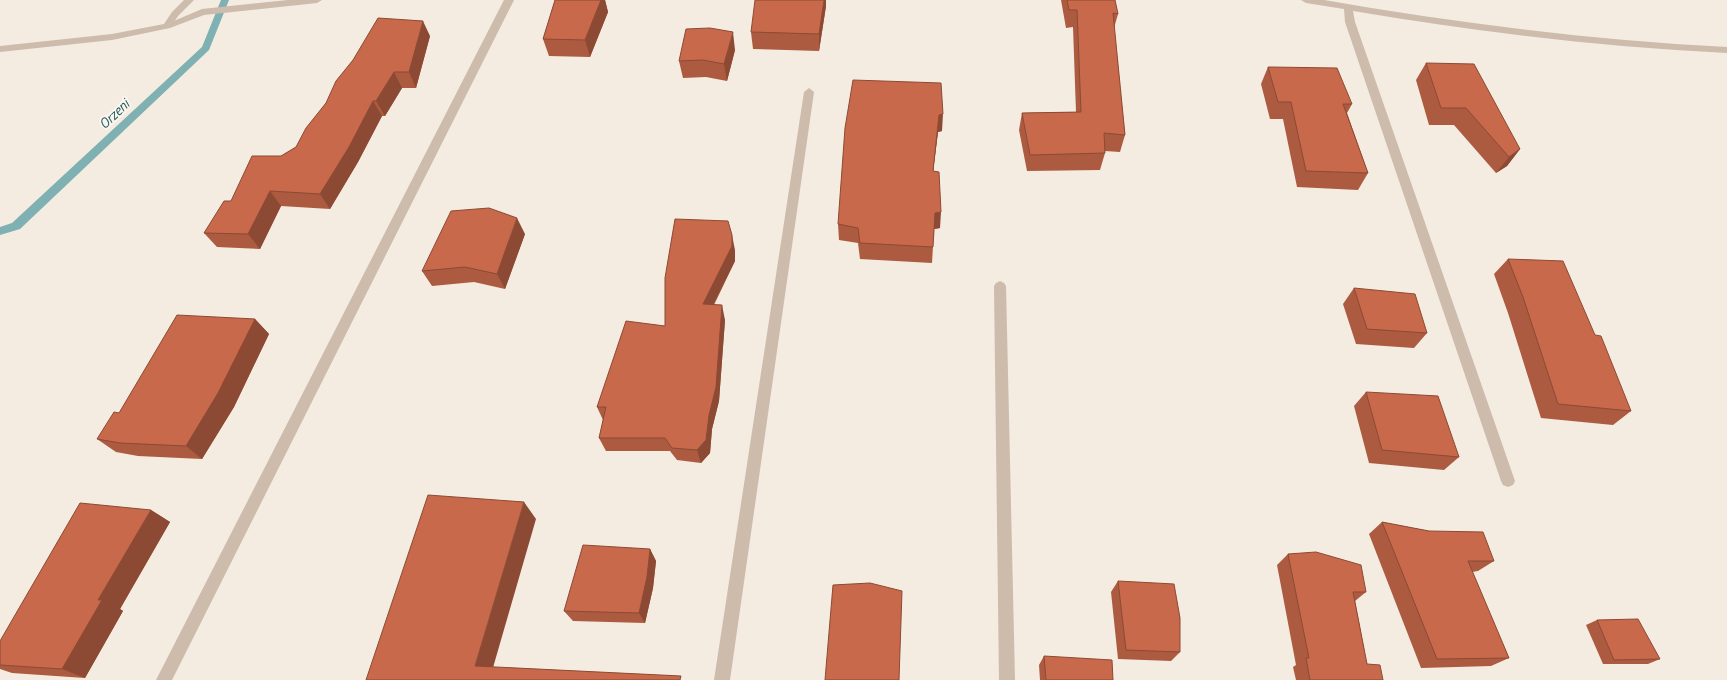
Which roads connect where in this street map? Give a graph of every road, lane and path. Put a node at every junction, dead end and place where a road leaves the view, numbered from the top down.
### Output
1 (189, 0) edge
2 (317, 0) edge
3 (509, 0) edge
4 (1306, 0) edge
5 (1348, 7) junction
6 (167, 26) junction
7 (0, 49) edge
8 (1727, 50) edge
9 (808, 92) dead end
10 (1000, 286) dead end
11 (1508, 480) dead end
12 (164, 680) edge
13 (722, 680) edge
14 (1007, 680) edge

1 - 6 street
2 - 6 street
3 - 12 street
4 - 5 street
5 - 8 street
5 - 11 street
6 - 7 street
9 - 13 street
10 - 14 street

